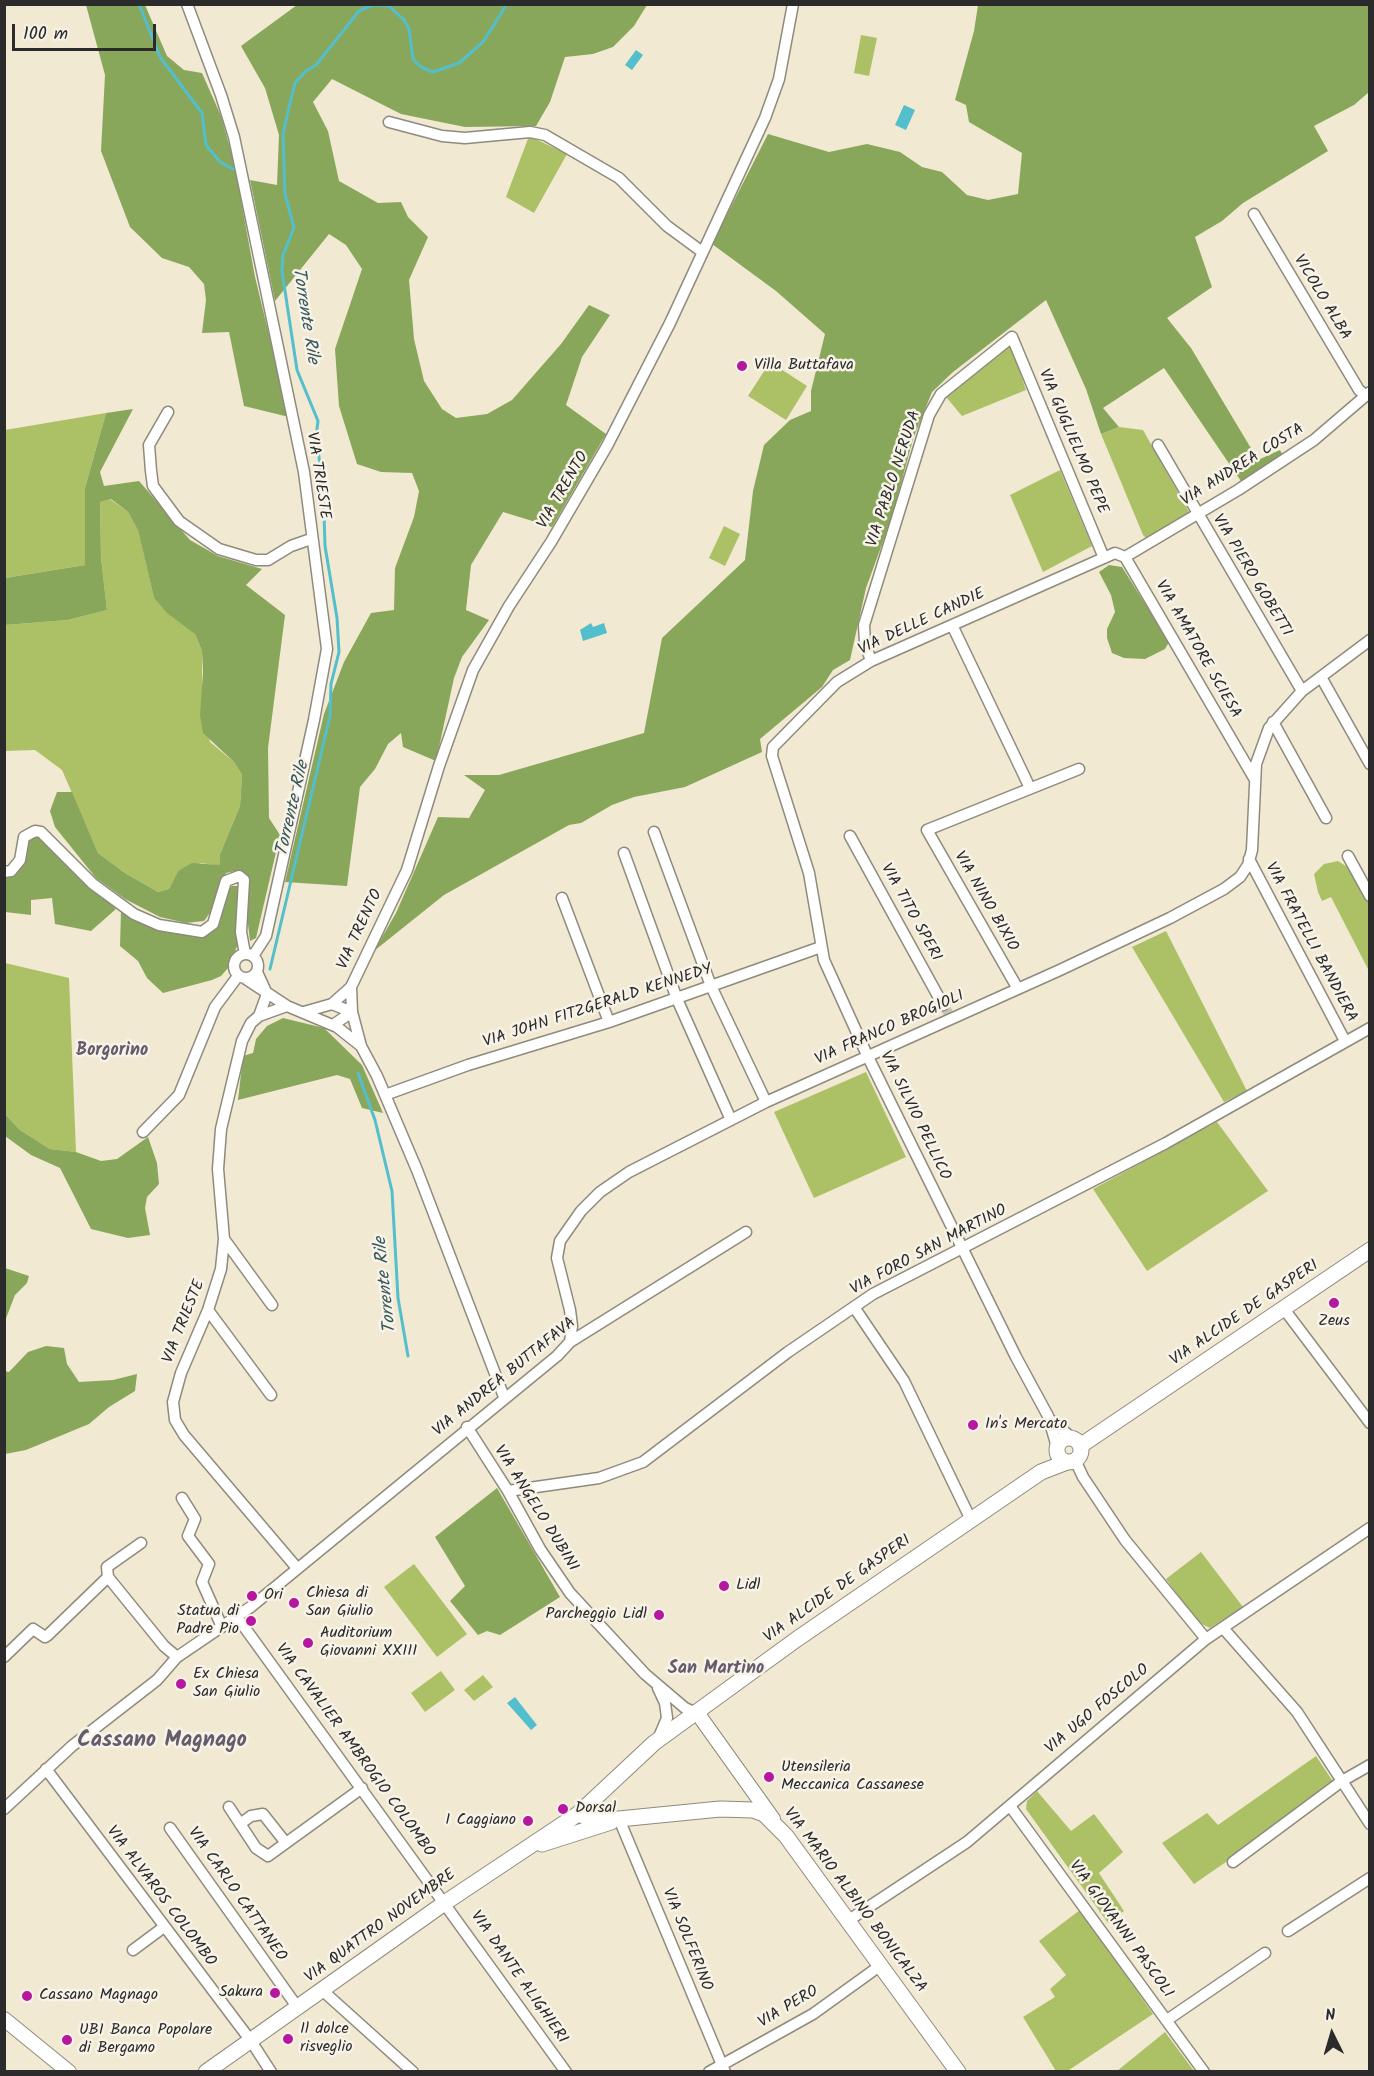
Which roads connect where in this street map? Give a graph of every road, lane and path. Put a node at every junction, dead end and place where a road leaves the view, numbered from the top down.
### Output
1 (186, 4) edge
2 (793, 4) edge
3 (389, 122) dead end
4 (1254, 214) dead end
5 (701, 251) junction
6 (1012, 338) joint
7 (1368, 394) edge
8 (168, 412) dead end
9 (1158, 446) dead end
10 (1196, 513) junction
11 (311, 539) junction
12 (1125, 557) junction
13 (1104, 558) junction
14 (952, 625) junction
15 (1370, 640) edge
16 (871, 661) junction
17 (1321, 677) junction
18 (1302, 691) junction
19 (1274, 722) junction
20 (773, 747) joint
21 (1370, 764) edge
22 (1079, 769) dead end
23 (1254, 778) junction
24 (1030, 788) junction
25 (1326, 818) dead end
26 (654, 832) dead end
27 (850, 836) dead end
28 (624, 853) dead end
29 (1348, 856) dead end
30 (1249, 859) junction
31 (4, 872) edge
32 (1370, 896) edge
33 (562, 898) dead end
34 (821, 947) junction
35 (249, 955) junction
36 (257, 972) junction
37 (242, 977) junction
38 (711, 986) junction
39 (351, 987) junction
40 (1018, 989) junction
41 (267, 994) junction
42 (677, 999) junction
43 (336, 1002) junction
44 (287, 1006) junction
45 (304, 1012) junction
46 (352, 1012) junction
47 (948, 1012) junction
48 (260, 1016) junction
49 (609, 1022) junction
50 (333, 1025) junction
51 (1370, 1028) edge
52 (1345, 1041) junction
53 (361, 1046) junction
54 (867, 1055) junction
55 (385, 1095) junction
56 (766, 1102) junction
57 (730, 1120) junction
58 (143, 1132) dead end
59 (746, 1232) dead end
60 (224, 1239) junction
61 (963, 1250) junction
62 (1370, 1251) edge
63 (272, 1305) dead end
64 (854, 1306) junction
65 (1284, 1309) junction
66 (208, 1310) junction
67 (570, 1342) junction
68 (271, 1395) dead end
69 (504, 1397) junction
70 (1048, 1416) junction
71 (1370, 1423) edge
72 (467, 1427) junction
73 (1068, 1451) junction
74 (508, 1491) junction
75 (182, 1498) dead end
76 (971, 1520) junction
77 (1370, 1528) edge
78 (141, 1543) dead end
79 (297, 1568) junction
80 (108, 1577) junction
81 (237, 1617) junction
82 (222, 1627) junction
83 (1223, 1628) junction
84 (1206, 1639) junction
85 (4, 1657) edge
86 (177, 1657) junction
87 (655, 1682) junction
88 (665, 1703) junction
89 (698, 1714) junction
90 (682, 1724) junction
91 (654, 1743) junction
92 (1370, 1765) edge
93 (46, 1769) junction
94 (1342, 1781) junction
95 (362, 1788) junction
96 (1010, 1806) junction
97 (229, 1807) dead end
98 (4, 1809) edge
99 (578, 1814) junction
100 (619, 1819) junction
101 (774, 1821) junction
102 (240, 1824) junction
103 (1370, 1824) edge
104 (170, 1828) dead end
105 (286, 1843) junction
106 (512, 1857) junction
107 (1233, 1862) dead end
108 (1370, 1878) edge
109 (446, 1902) junction
110 (849, 1920) junction
111 (164, 1927) junction
112 (1288, 1931) dead end
113 (133, 1950) dead end
114 (1265, 1953) dead end
115 (881, 1965) junction
116 (323, 1991) junction
117 (298, 2008) junction
118 (4, 2019) edge
119 (1167, 2020) junction
120 (251, 2041) junction
121 (723, 2068) edge
122 (67, 2070) edge
123 (206, 2072) edge
124 (271, 2072) edge
125 (414, 2072) edge
126 (566, 2072) edge
127 (709, 2072) edge
128 (958, 2072) edge
129 (1204, 2072) edge

1 - 11 street, VIA TRIESTE
2 - 5 street, VIA TRENTO
3 - 5 street
4 - 7 street, VICOLO ALBA
5 - 39 street, VIA TRENTO
6 - 13 street, VIA GUGLIELMO PEPE
6 - 16 street, VIA PABLO NERUDA
7 - 10 street, VIA ANDREA COSTA
8 - 11 street
9 - 10 street, VIA PIERO GOBETTI
10 - 12 street, VIA ANDREA COSTA
10 - 18 street, VIA PIERO GOBETTI
11 - 35 street, VIA TRIESTE
12 - 13 street
12 - 23 street, VIA AMATORE SCIESA
13 - 14 street, VIA DELLE CANDIE
14 - 16 street, VIA DELLE CANDIE
14 - 24 street
15 - 17 street, VIA FRANCO BROGIOLI
16 - 20 street, VIA DELLE CANDIE
17 - 18 street, VIA FRANCO BROGIOLI
17 - 21 street
18 - 19 street, VIA FRANCO BROGIOLI
19 - 23 street, VIA FRANCO BROGIOLI
19 - 25 street
20 - 34 street, VIA SILVIO PELLICO
22 - 24 street
23 - 30 street, VIA FRANCO BROGIOLI
24 - 40 street, VIA NINO BIXIO
26 - 38 street
27 - 47 street, VIA TITO SPERI
28 - 42 street
29 - 32 street
30 - 40 street, VIA FRANCO BROGIOLI
30 - 52 street, VIA FRATELLI BANDIERA
31 - 35 street
33 - 49 street
34 - 38 street, VIA JOHN FITZGERALD KENNEDY
34 - 54 street, VIA SILVIO PELLICO
35 - 36 street
35 - 37 street
36 - 37 street
36 - 41 street
37 - 41 street
37 - 58 street
38 - 42 street, VIA JOHN FITZGERALD KENNEDY
38 - 56 street
39 - 43 street, VIA TRENTO
39 - 46 street, VIA TRENTO
40 - 47 street, VIA FRANCO BROGIOLI
41 - 44 street, VIA TRENTO
41 - 48 street, VIA TRIESTE
42 - 49 street, VIA JOHN FITZGERALD KENNEDY
42 - 57 street
43 - 45 street, VIA TRENTO
43 - 46 street
43 - 50 street
44 - 45 street, VIA TRENTO
44 - 48 street
45 - 50 street, VIA TRENTO
46 - 50 street
46 - 53 street, VIA TRENTO
47 - 54 street, VIA FRANCO BROGIOLI
48 - 60 street, VIA TRIESTE
49 - 55 street, VIA JOHN FITZGERALD KENNEDY
50 - 53 street, VIA TRENTO
51 - 52 street, VIA FORO SAN MARTINO
52 - 61 street, VIA FORO SAN MARTINO
53 - 55 street, VIA TRENTO
54 - 56 street, VIA FRANCO BROGIOLI
54 - 61 street, VIA SILVIO PELLICO
55 - 69 street, VIA TRENTO
56 - 57 street, VIA FRANCO BROGIOLI
57 - 67 street, VIA FRANCO BROGIOLI
59 - 67 street, VIA ANDREA BUTTAFAVA
60 - 63 street
60 - 66 street, VIA TRIESTE
61 - 64 street, VIA FORO SAN MARTINO
61 - 70 street, VIA SILVIO PELLICO
62 - 65 main road, VIA ALCIDE DE GASPERI
64 - 74 street, VIA FORO SAN MARTINO
64 - 76 street
65 - 71 street
65 - 73 main road, VIA ALCIDE DE GASPERI
66 - 68 street
66 - 79 street, VIA TRIESTE
67 - 69 street, VIA ANDREA BUTTAFAVA
69 - 72 street, VIA ANDREA BUTTAFAVA
70 - 73 street, VIA SILVIO PELLICO
70 - 73 street, VIA SILVIO PELLICO
72 - 74 street, VIA ANGELO DUBINI
72 - 79 street, VIA ANDREA BUTTAFAVA
73 - 76 main road, VIA ALCIDE DE GASPERI
73 - 84 street
74 - 87 street, VIA ANGELO DUBINI
75 - 82 street
76 - 89 main road, VIA ALCIDE DE GASPERI
77 - 83 street, VIA UGO FOSCOLO
78 - 80 street
79 - 81 street, VIA ANDREA BUTTAFAVA
80 - 85 street
80 - 86 street
81 - 82 street, VIA ANDREA BUTTAFAVA
81 - 95 street, VIA CAVALIER AMBROGIO COLOMBO
82 - 86 street, VIA ANDREA BUTTAFAVA
83 - 84 street, VIA UGO FOSCOLO
83 - 94 street
84 - 96 street, VIA UGO FOSCOLO
86 - 93 street, VIA ANDREA BUTTAFAVA
87 - 88 street, VIA ANGELO DUBINI
87 - 89 street, VIA ANGELO DUBINI
88 - 90 street, VIA ANGELO DUBINI
88 - 91 street
89 - 90 main road, VIA ALCIDE DE GASPERI
89 - 101 street
90 - 91 main road, VIA ALCIDE DE GASPERI
91 - 99 main road, VIA ALCIDE DE GASPERI
92 - 94 street
93 - 98 street, VIA ANDREA BUTTAFAVA
93 - 111 street, VIA ALVAROS COLOMBO
94 - 103 street
94 - 107 street
95 - 105 street
95 - 109 street, VIA CAVALIER AMBROGIO COLOMBO
96 - 110 street, VIA UGO FOSCOLO
96 - 119 street, VIA GIOVANNI PASCOLI
97 - 102 street
99 - 100 main road, VIA MARIO ALBINO BONICALZA
99 - 106 main road, VIA QUATTRO NOVEMBRE
100 - 101 main road, VIA MARIO ALBINO BONICALZA
100 - 106 main road, VIA MARIO ALBINO BONICALZA
100 - 121 street, VIA SOLFERINO
101 - 110 main road, VIA MARIO ALBINO BONICALZA
102 - 105 street
102 - 105 street
104 - 117 street, VIA CARLO CATTANEO
106 - 109 main road, VIA QUATTRO NOVEMBRE
108 - 112 street
109 - 116 main road, VIA QUATTRO NOVEMBRE
109 - 126 street, VIA DANTE ALIGHIERI
110 - 115 main road, VIA MARIO ALBINO BONICALZA
111 - 113 street
111 - 120 street, VIA ALVAROS COLOMBO
114 - 119 street
115 - 121 street, VIA PERO
115 - 128 main road, VIA MARIO ALBINO BONICALZA
116 - 117 main road, VIA QUATTRO NOVEMBRE
116 - 125 street
117 - 120 main road, VIA QUATTRO NOVEMBRE
118 - 122 street
119 - 129 street, VIA GIOVANNI PASCOLI
120 - 123 main road, VIA QUATTRO NOVEMBRE
120 - 124 street, VIA ALVAROS COLOMBO
121 - 127 street, VIA PERO

